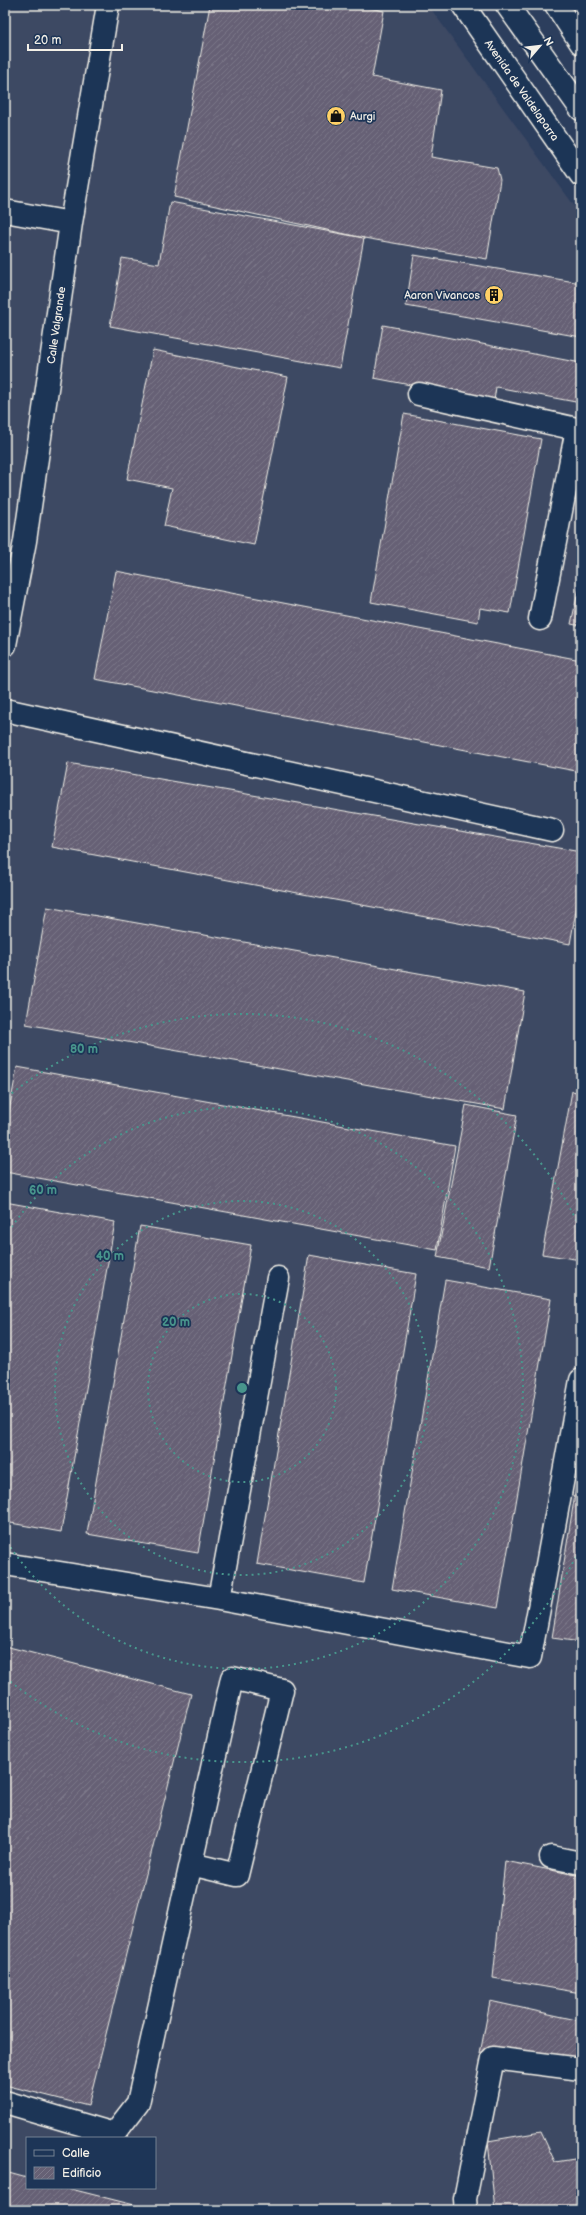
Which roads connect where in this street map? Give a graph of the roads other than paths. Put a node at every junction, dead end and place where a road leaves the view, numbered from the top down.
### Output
1 (108, 5) edge
2 (463, 5) edge
3 (507, 5) edge
4 (556, 5) edge
5 (581, 43) edge
6 (581, 109) edge
7 (578, 168) edge
8 (5, 211) edge
9 (71, 223) junction
10 (418, 394) dead end
11 (579, 429) edge
12 (540, 619) dead end
13 (5, 645) edge
14 (5, 710) edge
15 (552, 830) dead end
16 (278, 1278) dead end
17 (581, 1380) edge
18 (5, 1564) edge
19 (220, 1599) junction
20 (552, 1857) dead end
21 (581, 1863) edge
22 (191, 1864) junction
23 (581, 2069) edge
24 (5, 2102) edge
25 (466, 2210) edge

1 - 9 main road, Calle Valgrande
2 - 7 main road, Avenida de Valdelaparra
3 - 6 main road
4 - 5 main road
8 - 9 main road
9 - 13 main road, Calle Valgrande
10 - 11 main road
11 - 12 main road
14 - 15 main road
16 - 19 main road
17 - 19 main road
18 - 19 main road
20 - 21 main road
22 - 22 main road
22 - 24 main road
23 - 25 main road

